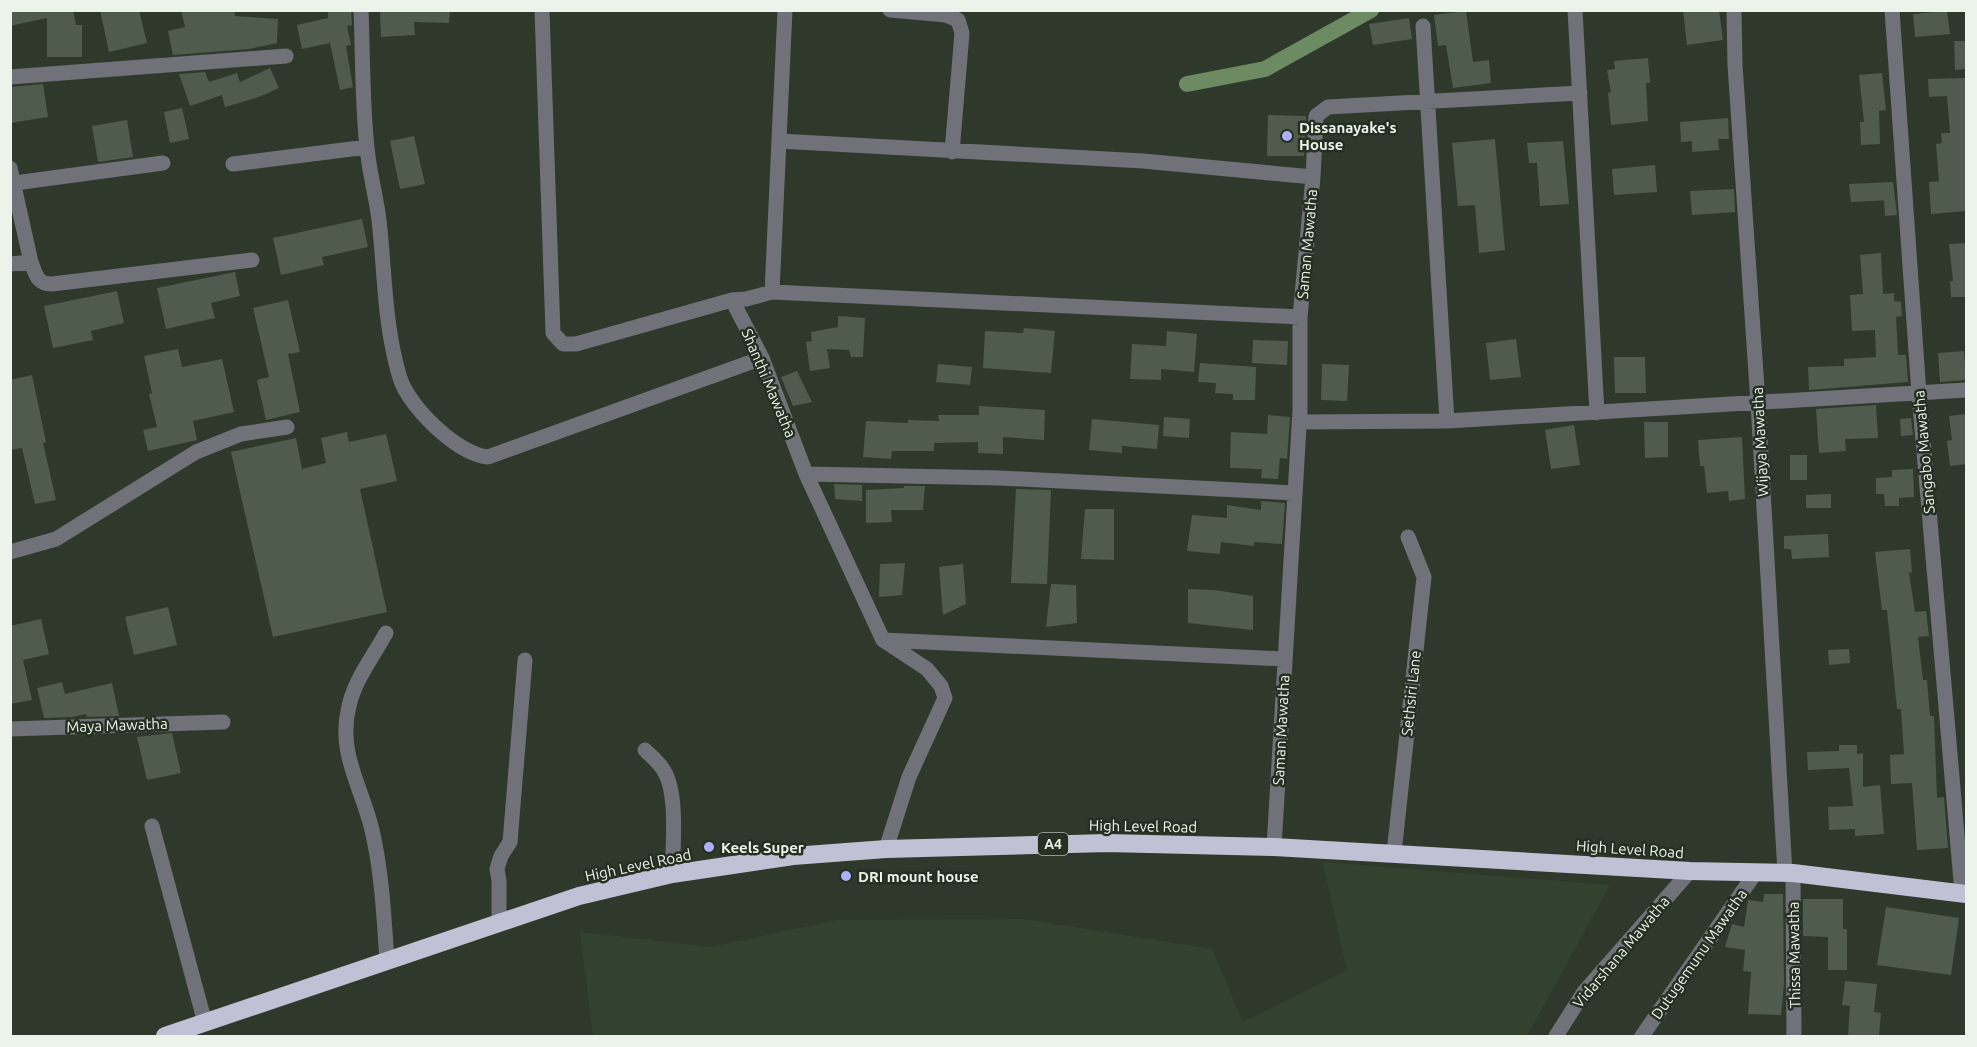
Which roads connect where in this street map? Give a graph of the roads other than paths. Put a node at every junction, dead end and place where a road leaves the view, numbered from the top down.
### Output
1 (361, 10) edge
2 (542, 10) edge
3 (785, 10) edge
4 (890, 10) edge
5 (1575, 10) edge
6 (1734, 10) edge
7 (1892, 10) edge
8 (1423, 26) dead end
9 (286, 56) dead end
10 (10, 77) edge
11 (1580, 93) junction
12 (1427, 101) junction
13 (779, 141) junction
14 (366, 147) junction
15 (952, 152) junction
16 (163, 163) dead end
17 (232, 164) dead end
18 (13, 176) edge
19 (1313, 177) junction
20 (15, 203) edge
21 (252, 260) dead end
22 (31, 262) junction
23 (10, 264) edge
24 (772, 292) junction
25 (732, 300) junction
26 (1300, 317) junction
27 (762, 358) junction
28 (1966, 390) edge
29 (1919, 394) junction
30 (1758, 403) junction
31 (1597, 412) junction
32 (1447, 421) junction
33 (1299, 422) junction
34 (287, 427) dead end
35 (806, 474) junction
36 (1295, 493) junction
37 (1408, 537) dead end
38 (10, 552) edge
39 (386, 633) dead end
40 (883, 640) junction
41 (1285, 659) junction
42 (525, 660) dead end
43 (223, 722) dead end
44 (10, 729) edge
45 (645, 750) dead end
46 (152, 826) dead end
47 (1274, 846) junction
48 (886, 849) junction
49 (1394, 853) junction
50 (1690, 871) junction
51 (1756, 872) junction
52 (1789, 873) junction
53 (672, 874) junction
54 (1964, 894) edge
55 (499, 923) junction
56 (387, 961) junction
57 (205, 1023) junction
58 (165, 1036) edge
59 (1556, 1036) edge
60 (1642, 1036) edge
61 (1794, 1036) edge

1 - 14 street
2 - 25 street
3 - 13 street
4 - 15 street
5 - 11 street
6 - 30 street, Wijaya Mawatha
7 - 29 street, Sangabo Mawatha
8 - 12 street
9 - 10 street
11 - 12 street
11 - 31 street
12 - 19 street
12 - 32 street
13 - 15 street, Saman Mawatha
13 - 24 street
14 - 17 street
14 - 27 street
15 - 19 street, Saman Mawatha
16 - 18 street
18 - 20 street
19 - 26 street, Saman Mawatha
20 - 22 street
21 - 22 street
22 - 23 street
24 - 25 street
24 - 26 street
25 - 27 street, Shanthi Mawatha
26 - 33 street, Saman Mawatha
27 - 35 street, Shanthi Mawatha
28 - 29 street
29 - 30 street
29 - 54 street, Sangabo Mawatha
30 - 31 street
30 - 52 street, Wijaya Mawatha
31 - 32 street
32 - 33 street
33 - 36 street, Saman Mawatha
34 - 38 street
35 - 36 street
35 - 40 street, Shanthi Mawatha
36 - 41 street, Saman Mawatha
37 - 49 street, Sethsiri Lane
39 - 56 street
40 - 41 street
40 - 48 street
41 - 47 street, Saman Mawatha
42 - 55 street
43 - 44 street, Maya Mawatha
45 - 53 street
46 - 57 street
47 - 48 highway, High Level Road / A4
47 - 49 highway, High Level Road / A4
48 - 53 highway, High Level Road / A4
49 - 50 highway, High Level Road / A4
50 - 51 highway, High Level Road / A4
50 - 59 street, Vidarshana Mawatha
51 - 52 highway, High Level Road / A4
51 - 60 street, Dutugemunu Mawatha
52 - 54 highway, High Level Road / A4
52 - 61 street, Thissa Mawatha
53 - 55 highway, High Level Road / A4
55 - 56 highway, High Level Road / A4
56 - 57 highway, High Level Road / A4
57 - 58 highway, High Level Road / A4

